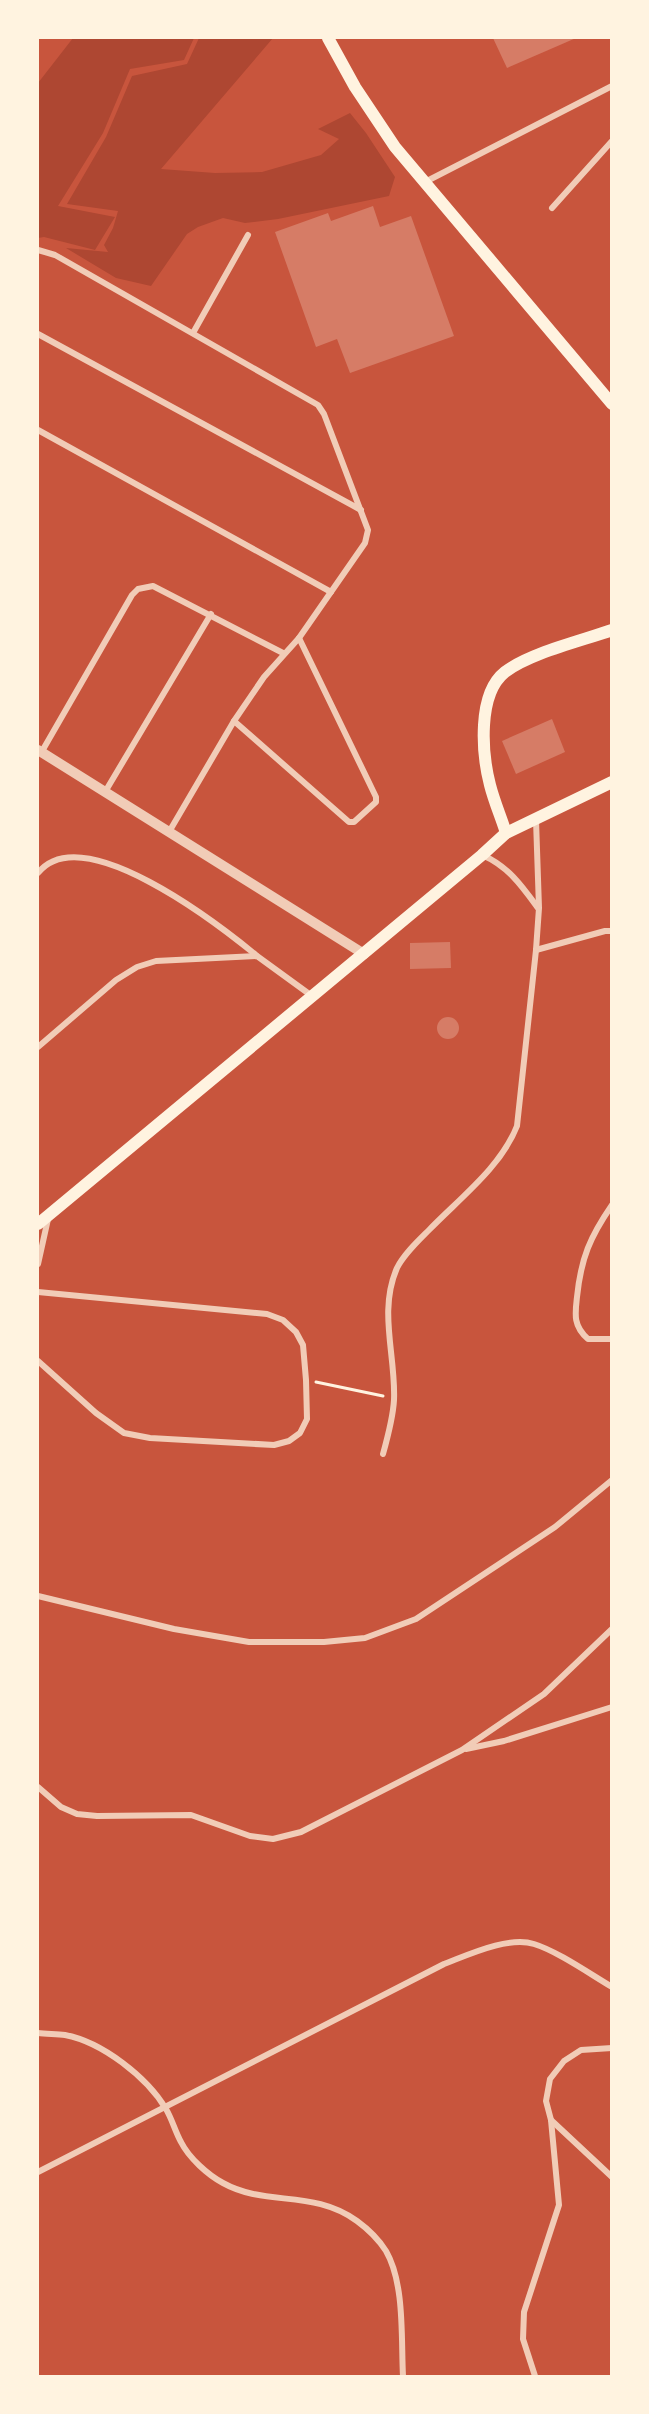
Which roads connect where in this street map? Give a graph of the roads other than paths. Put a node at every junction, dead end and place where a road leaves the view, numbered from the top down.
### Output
1 (327, 38) edge
2 (612, 86) edge
3 (612, 141) edge
4 (425, 182) junction
5 (552, 208) dead end
6 (248, 235) dead end
7 (38, 250) edge
8 (193, 333) junction
9 (38, 334) edge
10 (612, 404) edge
11 (38, 430) edge
12 (362, 511) junction
13 (331, 592) junction
14 (211, 614) junction
15 (612, 630) edge
16 (300, 638) junction
17 (284, 653) junction
18 (234, 721) junction
19 (39, 751) edge
20 (612, 782) edge
21 (105, 792) junction
22 (536, 817) junction
23 (170, 832) junction
24 (506, 833) junction
25 (482, 855) junction
26 (38, 873) edge
27 (539, 908) junction
28 (612, 931) edge
29 (537, 950) junction
30 (364, 954) junction
31 (256, 956) junction
32 (312, 996) junction
33 (38, 1047) edge
34 (612, 1205) edge
35 (49, 1215) junction
36 (38, 1224) edge
37 (38, 1264) edge
38 (38, 1292) edge
39 (612, 1339) edge
40 (38, 1361) edge
41 (383, 1454) dead end
42 (612, 1480) edge
43 (38, 1596) edge
44 (612, 1629) edge
45 (612, 1707) edge
46 (462, 1750) junction
47 (38, 1786) edge
48 (612, 1987) edge
49 (38, 2033) edge
50 (612, 2048) edge
51 (165, 2108) junction
52 (551, 2120) junction
53 (38, 2172) edge
54 (612, 2176) edge
55 (403, 2376) edge
56 (535, 2376) edge

1 - 4 main road
2 - 4 street
3 - 5 street
4 - 10 main road
6 - 8 street
7 - 8 street
8 - 12 street
9 - 12 street
11 - 13 street
12 - 13 street
13 - 16 street
14 - 17 street
14 - 19 street
14 - 21 street
15 - 24 main road
16 - 17 street
16 - 18 street
17 - 18 street
18 - 23 street
19 - 21 street
20 - 22 main road
21 - 23 street
22 - 24 main road
22 - 27 street
23 - 30 street
24 - 25 main road
25 - 27 street
25 - 30 main road
26 - 31 street
27 - 29 street
28 - 29 street
29 - 41 street
30 - 32 main road
31 - 32 street
31 - 33 street
32 - 35 main road
34 - 39 street
35 - 36 main road
35 - 37 street
38 - 40 street
42 - 43 street
44 - 46 street
45 - 46 street
46 - 47 street
48 - 51 street
49 - 51 street
50 - 52 street
51 - 53 street
51 - 55 street
52 - 54 street
52 - 56 street

